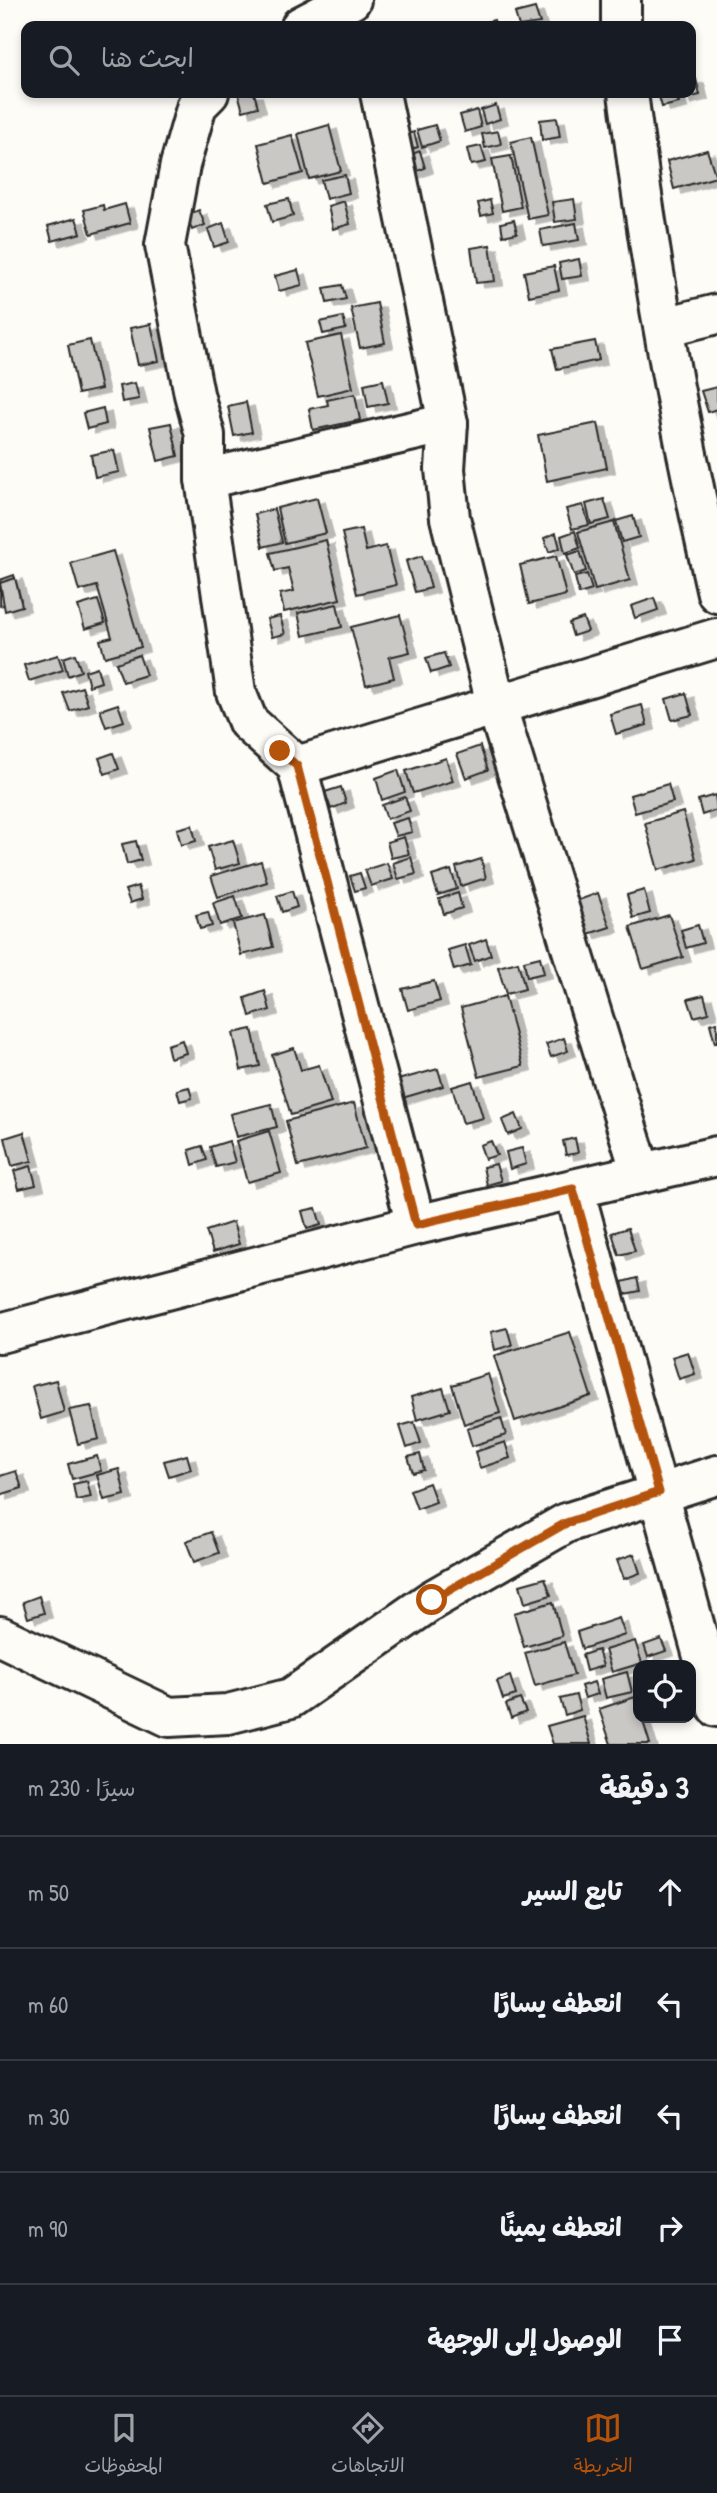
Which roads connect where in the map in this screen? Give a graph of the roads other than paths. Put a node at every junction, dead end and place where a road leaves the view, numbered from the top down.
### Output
1 (351, 0) edge
2 (362, 0) edge
3 (621, 0) edge
4 (311, 21) edge
5 (366, 21) edge
6 (621, 21) edge
7 (204, 98) edge
8 (381, 98) edge
9 (629, 98) edge
10 (717, 314) edge
11 (664, 327) junction
12 (448, 423) junction
13 (205, 479) junction
14 (717, 593) edge
15 (717, 638) edge
16 (496, 704) junction
17 (297, 766) junction
18 (717, 1156) edge
19 (641, 1174) junction
20 (573, 1189) junction
21 (416, 1225) junction
22 (0, 1333) edge
23 (717, 1475) edge
24 (659, 1492) junction
25 (0, 1636) edge
26 (717, 1707) edge

1 - 4 street
2 - 5 street
3 - 6 street
7 - 13 street
8 - 12 street
9 - 11 street
10 - 11 street
11 - 14 street
12 - 13 street
12 - 16 street
13 - 17 street
15 - 16 street
16 - 17 street
16 - 19 street
17 - 21 street
18 - 19 street
19 - 20 street
20 - 21 street
20 - 24 street
21 - 22 street
23 - 24 street
24 - 25 street
24 - 26 street

